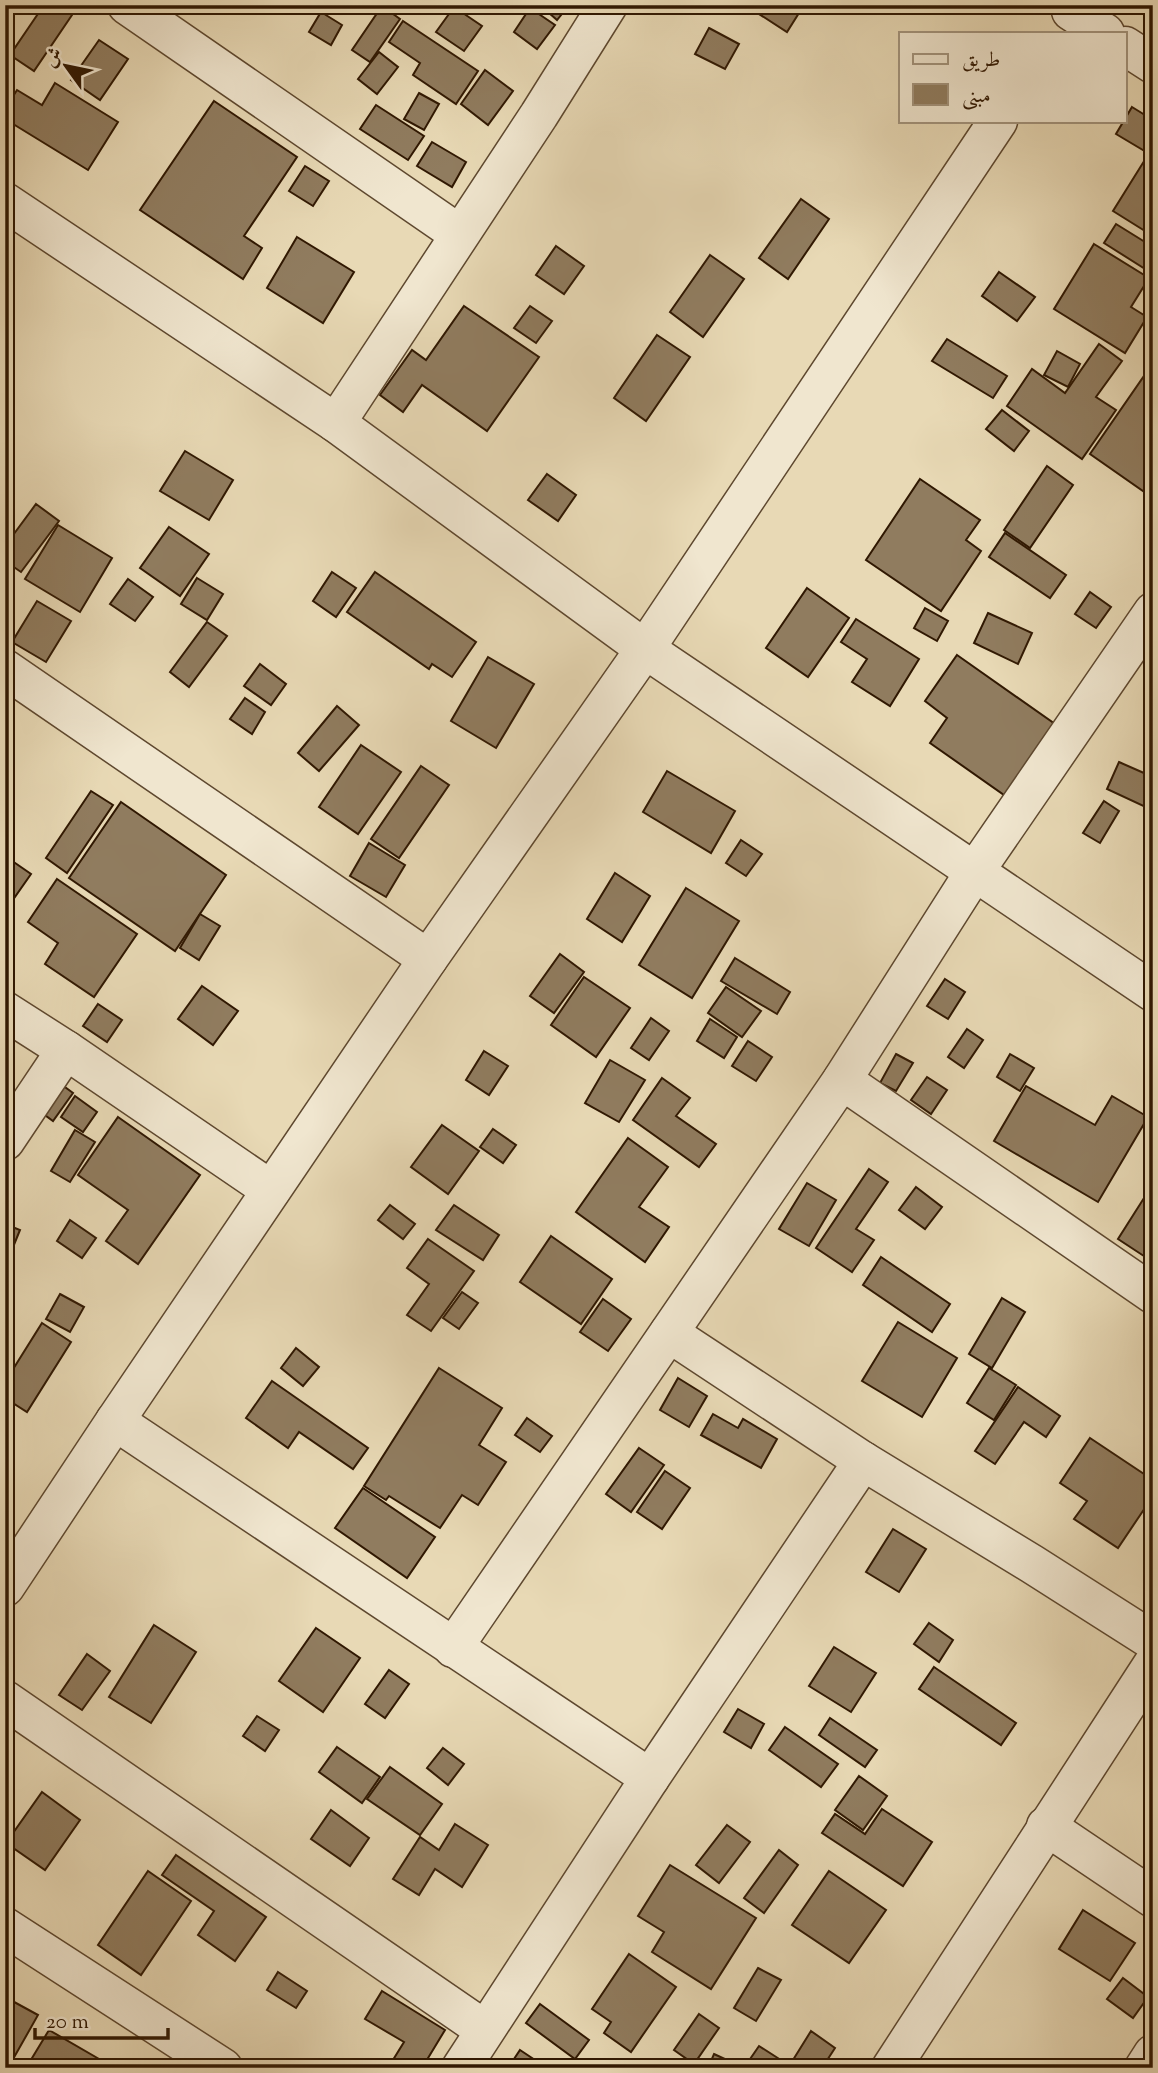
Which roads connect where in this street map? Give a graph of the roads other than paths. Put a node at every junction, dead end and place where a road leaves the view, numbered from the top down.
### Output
1 (127, 5) edge
2 (608, 5) edge
3 (1067, 16) edge
4 (1103, 32) edge
5 (1126, 47) edge
6 (1153, 64) edge
7 (997, 122) edge
8 (5, 202) edge
9 (459, 234) junction
10 (336, 423) junction
11 (1153, 612) edge
12 (645, 649) junction
13 (5, 669) edge
14 (975, 872) junction
15 (428, 960) junction
16 (1153, 992) edge
17 (5, 1011) edge
18 (66, 1050) junction
19 (842, 1080) junction
20 (5, 1141) edge
21 (271, 1191) junction
22 (1153, 1294) edge
23 (669, 1332) junction
24 (115, 1421) junction
25 (863, 1461) junction
26 (5, 1587) edge
27 (1153, 1641) edge
28 (453, 1648) junction
29 (1153, 1664) edge
30 (5, 1700) edge
31 (650, 1778) junction
32 (1046, 1826) junction
33 (1153, 1898) edge
34 (5, 1927) edge
35 (485, 2030) junction
36 (1153, 2054) edge
37 (207, 2064) edge
38 (461, 2068) edge
39 (891, 2068) edge
40 (1144, 2068) edge

1 - 9 street
2 - 9 street
3 - 4 street
5 - 6 street
7 - 12 street
8 - 10 street
9 - 10 street
10 - 12 street
11 - 14 street
12 - 14 street
12 - 15 street
13 - 15 street
14 - 16 street
14 - 19 street
15 - 21 street
17 - 18 street
18 - 20 street
18 - 21 street
19 - 22 street
19 - 23 street
21 - 24 street
23 - 25 street
23 - 28 street
24 - 26 street
24 - 28 street
25 - 27 street
25 - 31 street
28 - 31 street
29 - 32 street
30 - 35 street
31 - 35 street
32 - 33 street
32 - 39 street
34 - 37 street
35 - 38 street
36 - 40 street

